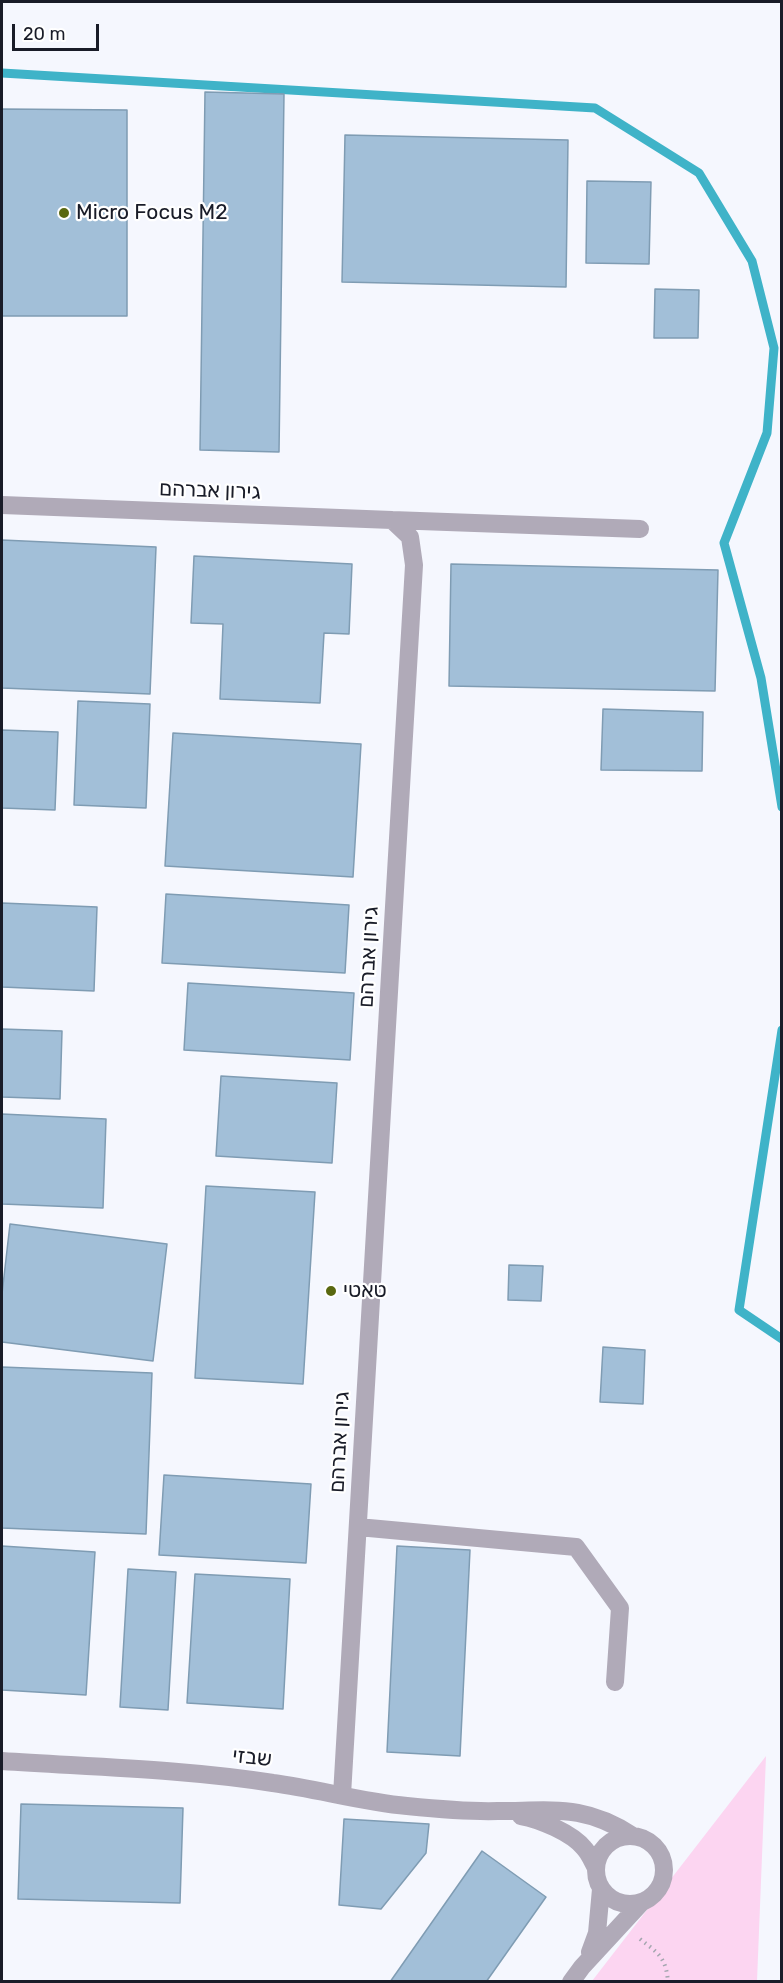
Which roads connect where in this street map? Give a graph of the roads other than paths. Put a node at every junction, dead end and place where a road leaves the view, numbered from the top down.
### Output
1 (2, 505) edge
2 (392, 520) junction
3 (640, 529) dead end
4 (358, 1527) junction
5 (615, 1682) dead end
6 (2, 1761) edge
7 (342, 1795) junction
8 (496, 1812) junction
9 (633, 1836) junction
10 (596, 1868) junction
11 (601, 1889) junction
12 (642, 1902) junction
13 (577, 1974) edge

1 - 2 street, גירון אברהם
2 - 3 street
2 - 4 street, גירון אברהם
4 - 5 street
4 - 7 street, גירון אברהם
6 - 7 street, שבזי
7 - 8 street, שבזי
8 - 9 street, שבזי
8 - 10 street, שבזי
9 - 10 street
9 - 12 street
10 - 11 street
11 - 12 street
11 - 13 street
12 - 13 street

